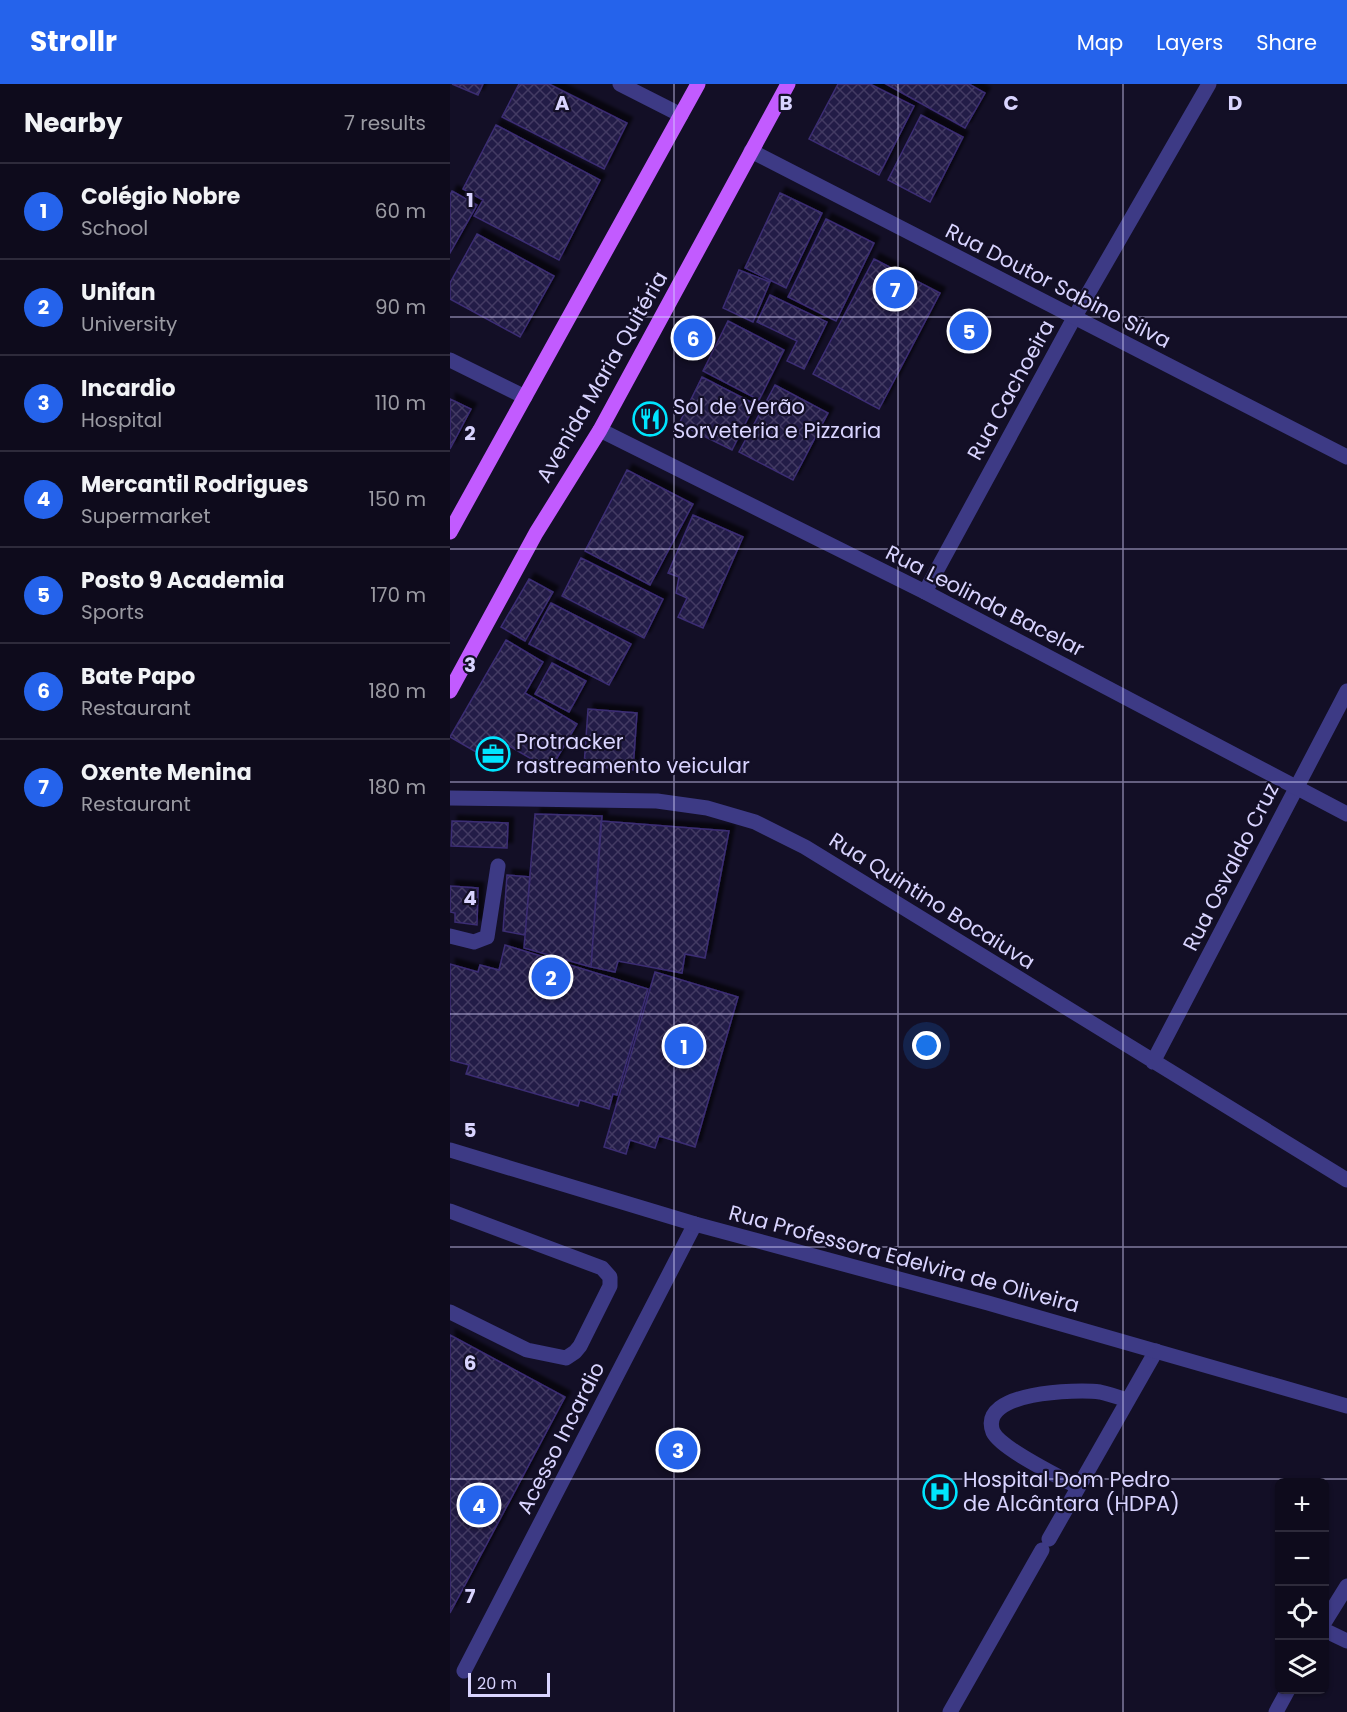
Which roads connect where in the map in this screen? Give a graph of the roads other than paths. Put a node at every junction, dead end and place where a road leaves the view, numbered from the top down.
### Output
1 (620, 84) edge
2 (698, 84) edge
3 (788, 84) edge
4 (1209, 84) edge
5 (681, 115) junction
6 (751, 151) junction
7 (1074, 318) junction
8 (450, 360) edge
9 (525, 397) junction
10 (600, 430) junction
11 (1347, 457) edge
12 (450, 532) edge
13 (925, 592) junction
14 (450, 691) edge
15 (1347, 691) edge
16 (1296, 788) junction
17 (450, 798) edge
18 (1347, 814) edge
19 (498, 866) dead end
20 (450, 936) edge
21 (1153, 1062) junction
22 (450, 1150) edge
23 (1347, 1180) edge
24 (450, 1211) edge
25 (695, 1224) junction
26 (450, 1312) edge
27 (1156, 1351) junction
28 (1127, 1400) junction
29 (1347, 1406) edge
30 (1078, 1487) junction
31 (1347, 1586) edge
32 (1329, 1615) edge
33 (1329, 1632) edge
34 (1347, 1641) edge
35 (464, 1671) dead end
36 (1285, 1694) edge
37 (950, 1712) edge
38 (1276, 1712) edge

1 - 5 street
2 - 5 main road
3 - 6 main road, Avenida Maria Quitéria
4 - 7 street, Rua Cachoeira
5 - 9 main road
6 - 7 street, Rua Doutor Sabino Silva
6 - 10 main road, Avenida Maria Quitéria
7 - 11 street, Rua Doutor Sabino Silva
7 - 13 street, Rua Cachoeira
8 - 9 street
9 - 12 main road
10 - 13 street, Rua Leolinda Bacelar
10 - 14 main road, Avenida Maria Quitéria
13 - 16 street, Rua Leolinda Bacelar
15 - 16 street, Rua Osvaldo Cruz
16 - 18 street, Rua Leolinda Bacelar
16 - 21 street, Rua Osvaldo Cruz
17 - 21 street, Rua Quintino Bocaiuva
19 - 20 street
21 - 23 street, Rua Quintino Bocaiuva
22 - 25 street, Rua Professora Edelvira de Oliveira
24 - 26 street
25 - 27 street, Rua Professora Edelvira de Oliveira
25 - 35 street, Acesso Incardio
27 - 28 street
27 - 29 street, Rua Professora Edelvira de Oliveira
28 - 30 street
28 - 30 street
30 - 37 street
31 - 32 street
33 - 34 street
36 - 38 street

